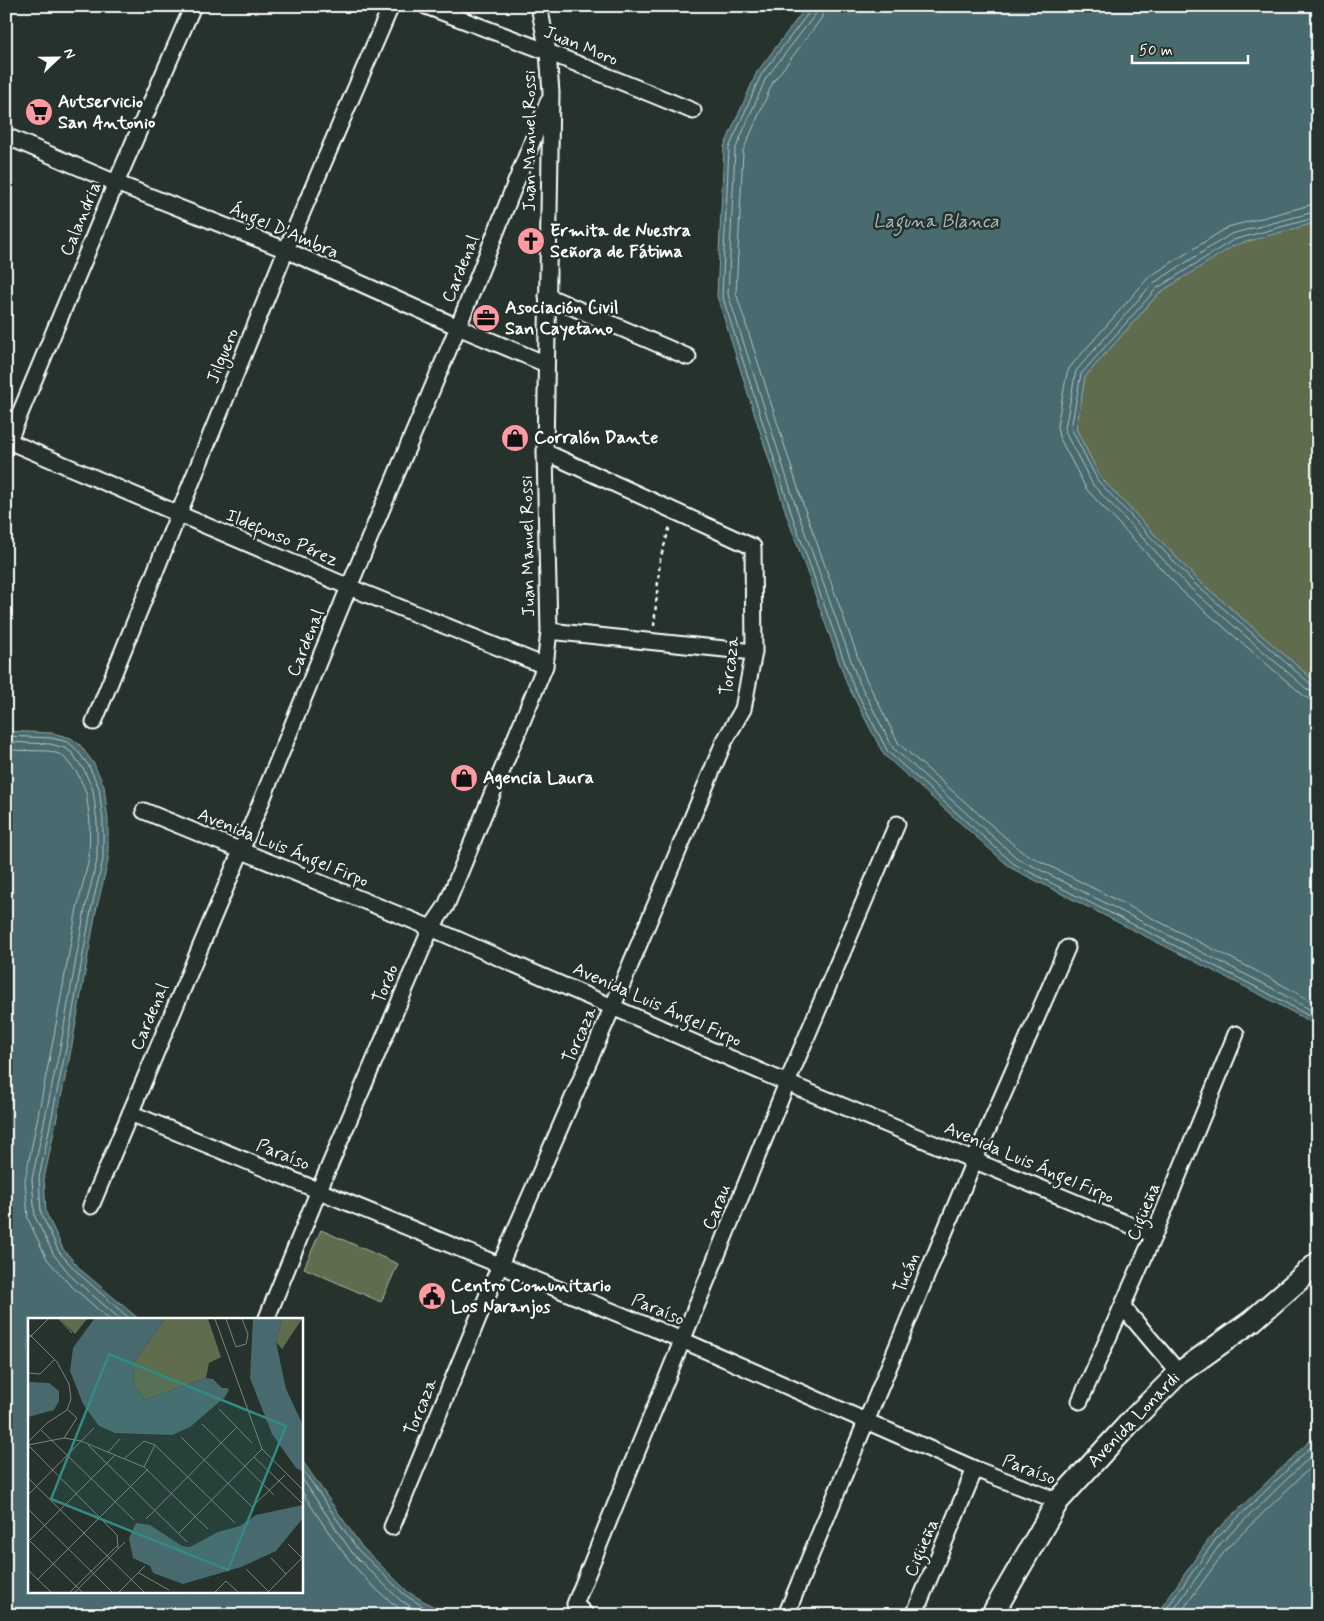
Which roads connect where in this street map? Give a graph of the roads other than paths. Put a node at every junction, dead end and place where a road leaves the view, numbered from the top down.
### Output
1 (193, 6) edge
2 (391, 6) edge
3 (426, 6) edge
4 (538, 6) edge
5 (548, 52) junction
6 (551, 93) junction
7 (693, 111) dead end
8 (6, 136) edge
9 (116, 183) junction
10 (286, 250) junction
11 (547, 296) junction
12 (458, 327) junction
13 (688, 357) dead end
14 (546, 364) junction
15 (7, 443) edge
16 (545, 452) junction
17 (179, 515) junction
18 (349, 587) junction
19 (549, 631) junction
20 (754, 652) junction
21 (545, 666) junction
22 (94, 722) dead end
23 (144, 812) dead end
24 (897, 824) dead end
25 (241, 851) junction
26 (431, 928) junction
27 (1067, 948) dead end
28 (613, 1006) junction
29 (1236, 1034) dead end
30 (787, 1083) junction
31 (130, 1113) junction
32 (974, 1161) junction
33 (319, 1190) junction
34 (91, 1206) dead end
35 (1154, 1235) junction
36 (1318, 1263) edge
37 (500, 1265) junction
38 (1123, 1307) junction
39 (267, 1318) edge
40 (682, 1340) junction
41 (1178, 1374) junction
42 (1080, 1401) dead end
43 (867, 1421) junction
44 (975, 1469) junction
45 (1058, 1501) junction
46 (392, 1527) dead end
47 (580, 1610) edge
48 (786, 1615) edge
49 (914, 1615) edge
50 (992, 1615) edge

1 - 9 street, Calandria
2 - 10 street, Jilguero
3 - 5 street, Juan Moro
4 - 5 street, Juan Manuel Rossi
5 - 6 street, Juan Manuel Rossi
5 - 7 street, Juan Moro
6 - 11 street, Juan Manuel Rossi
6 - 12 street, Cardenal
8 - 9 street, Ángel D'Ambra
9 - 10 street, Ángel D'Ambra
9 - 15 street, Calandria
10 - 12 street, Ángel D'Ambra
10 - 17 street, Jilguero
11 - 13 street
11 - 14 street, Juan Manuel Rossi
12 - 14 street, Ángel D'Ambra
12 - 18 street, Cardenal
14 - 16 street, Juan Manuel Rossi
15 - 17 street, Ildefonso Pérez
16 - 19 street, Juan Manuel Rossi
16 - 20 street, Torcaza
17 - 18 street, Ildefonso Pérez
17 - 22 street, Jilguero
18 - 21 street, Ildefonso Pérez
18 - 25 street, Cardenal
19 - 20 street
19 - 21 street, Juan Manuel Rossi
20 - 28 street, Torcaza
21 - 26 street, Tordo
23 - 25 street, Avenida Luis Ángel Firpo
24 - 30 street, Carau
25 - 26 street, Avenida Luis Ángel Firpo
25 - 31 street, Cardenal
26 - 28 street, Avenida Luis Ángel Firpo
26 - 33 street, Tordo
27 - 32 street, Tucán
28 - 30 street, Avenida Luis Ángel Firpo
28 - 37 street, Torcaza
29 - 35 street, Cigüeña
30 - 32 street, Avenida Luis Ángel Firpo
30 - 40 street, Carau
31 - 33 street, Paraíso
31 - 34 street, Cardenal
32 - 35 street, Avenida Luis Ángel Firpo
32 - 43 street, Tucán
33 - 37 street, Paraíso
33 - 39 street, Tordo
35 - 38 street, Cigüeña
36 - 41 street, Avenida Lonardi
37 - 40 street, Paraíso
37 - 46 street, Torcaza
38 - 41 street
38 - 42 street, Cigüeña
40 - 43 street, Paraíso
40 - 47 street, Carau
41 - 45 street, Avenida Lonardi
43 - 44 street, Paraíso
43 - 48 street, Tucán
44 - 45 street, Paraíso
44 - 49 street, Cigüeña
45 - 50 street, Avenida Lonardi

